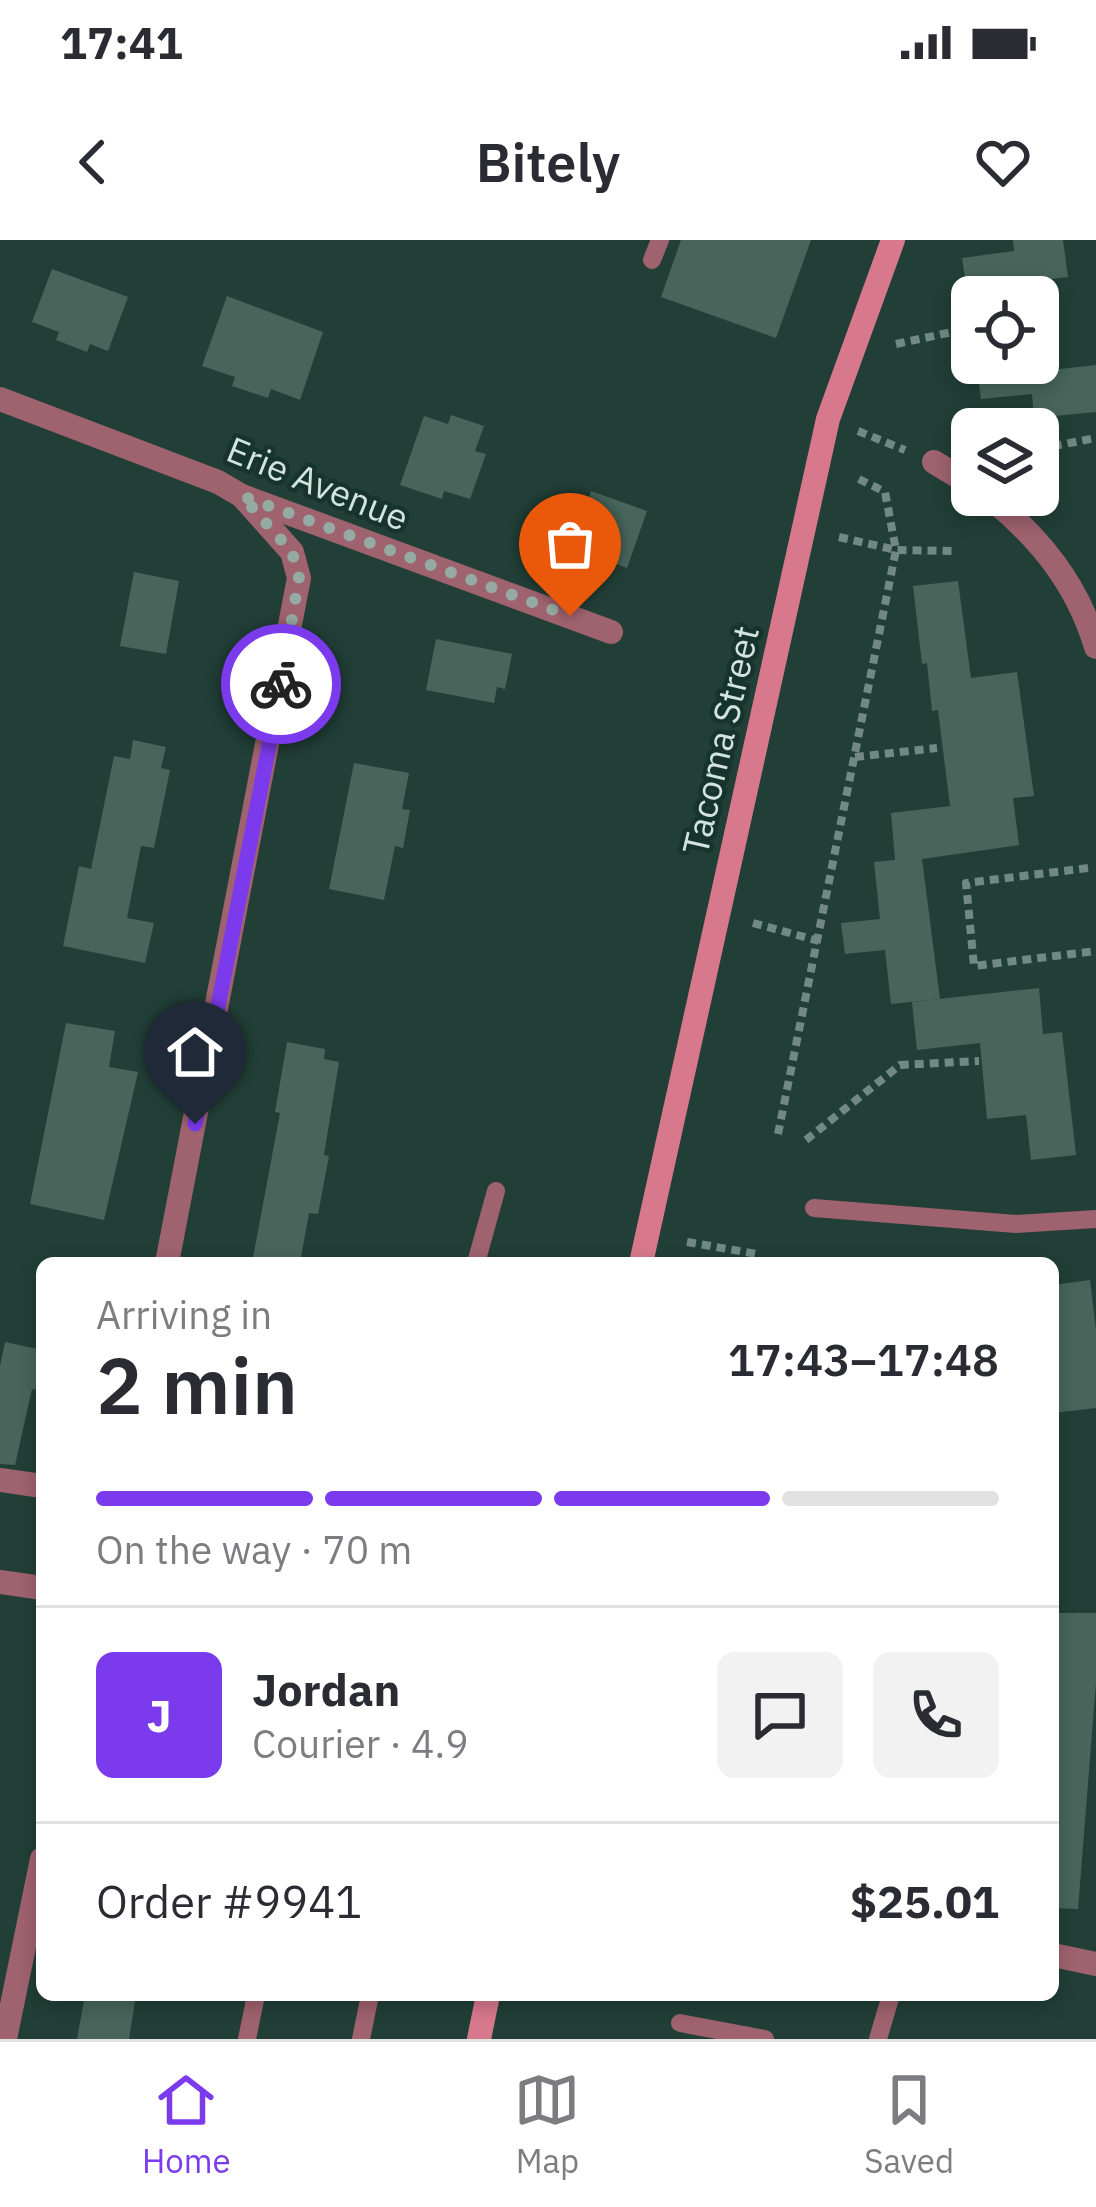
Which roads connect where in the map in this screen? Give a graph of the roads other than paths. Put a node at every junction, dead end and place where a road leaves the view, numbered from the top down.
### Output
1 (660, 240) edge
2 (892, 240) edge
3 (652, 260) dead end
4 (0, 399) edge
5 (934, 462) road end
6 (951, 472) edge
7 (242, 496) junction
8 (1011, 516) edge
9 (1091, 615) edge
10 (611, 632) dead end
11 (1096, 647) edge
12 (496, 1191) dead end
13 (814, 1208) dead end
14 (1096, 1219) edge
15 (168, 1257) edge
16 (478, 1257) edge
17 (642, 1257) edge
18 (0, 1480) edge
19 (36, 1485) edge
20 (0, 1582) edge
21 (36, 1587) edge
22 (36, 1888) edge
23 (1059, 1956) edge
24 (1096, 1964) edge
25 (255, 2001) edge
26 (369, 2001) edge
27 (487, 2001) edge
28 (889, 2001) edge
29 (680, 2023) dead end
30 (5, 2039) edge
31 (247, 2039) edge
32 (361, 2039) edge
33 (478, 2039) edge
34 (765, 2039) edge
35 (878, 2039) edge

1 - 3 lane
2 - 17 street, Tacoma Street
4 - 7 street, Erie Avenue
5 - 6 street
7 - 10 street, Erie Avenue
7 - 15 street
8 - 9 street
9 - 11 street
12 - 16 lane
13 - 14 lane
18 - 19 street
20 - 21 street
22 - 30 street
23 - 24 street
25 - 31 lane
26 - 32 lane
27 - 33 street
28 - 35 lane
29 - 34 lane

